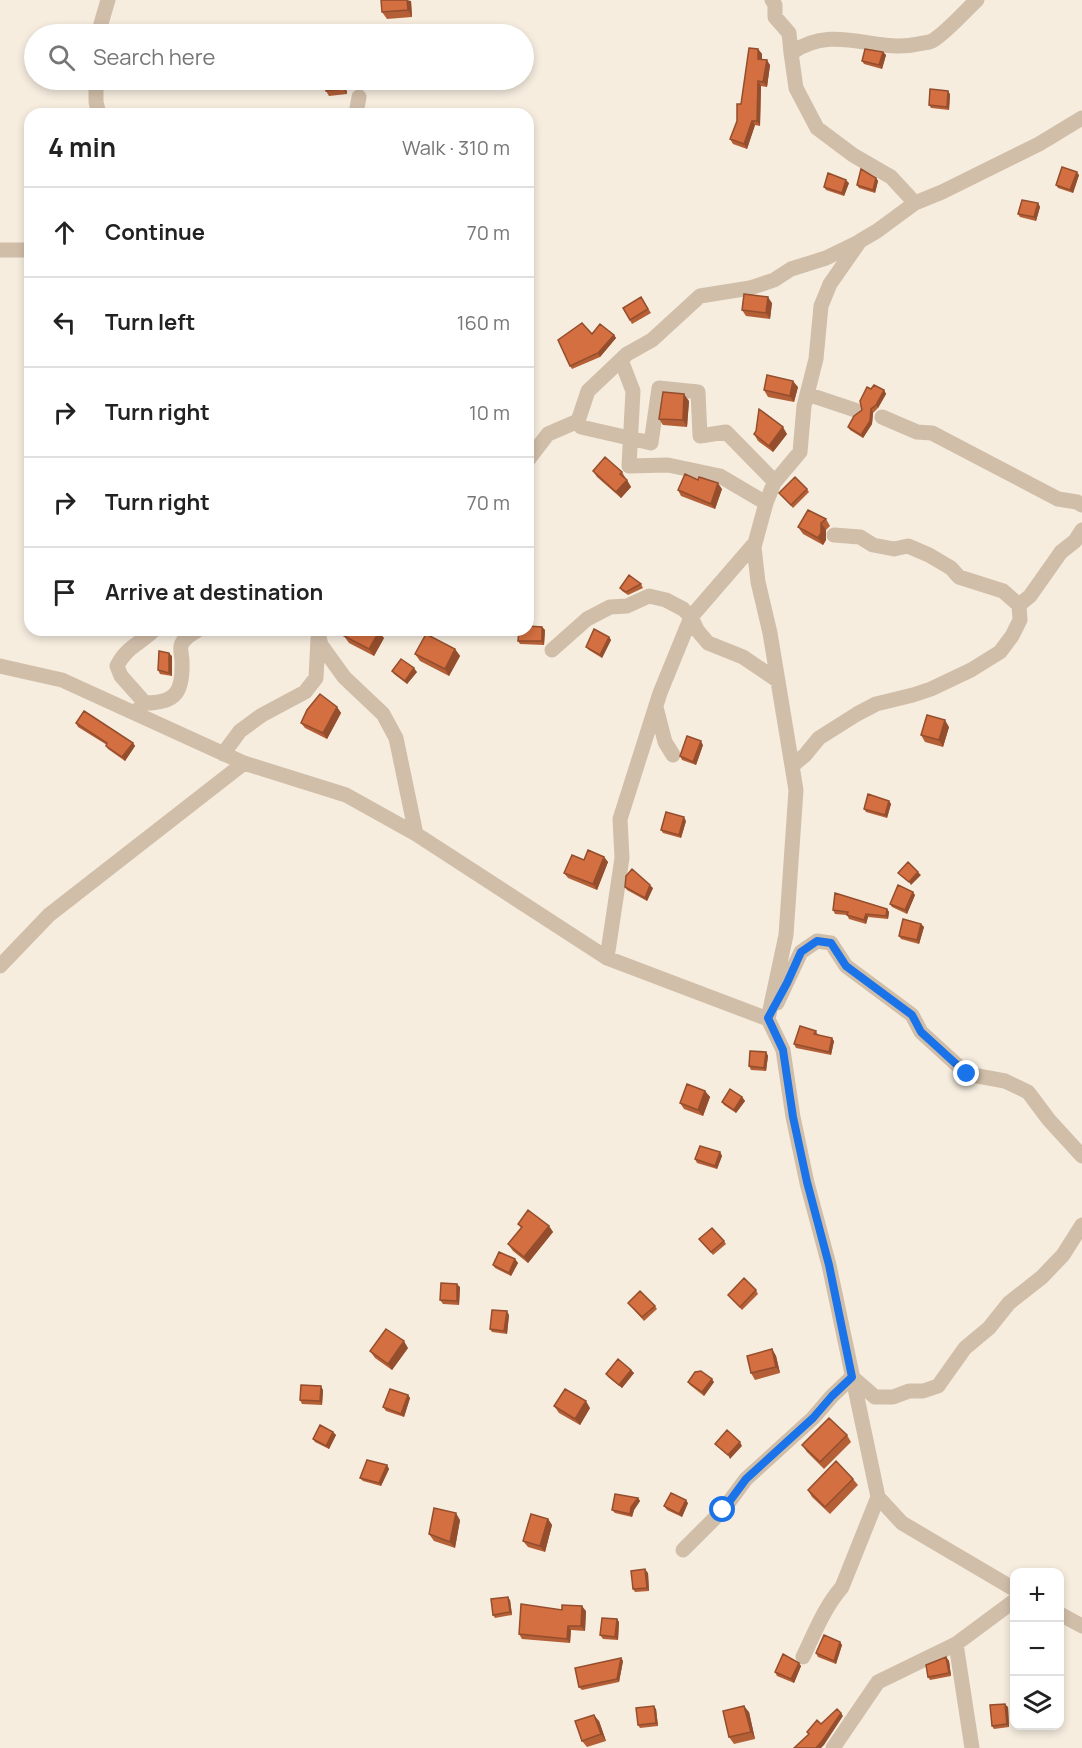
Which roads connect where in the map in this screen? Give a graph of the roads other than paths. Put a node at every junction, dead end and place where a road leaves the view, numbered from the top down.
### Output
1 (108, 0) edge
2 (772, 0) edge
3 (977, 0) edge
4 (101, 24) edge
5 (791, 53) junction
6 (96, 90) edge
7 (359, 97) dead end
8 (98, 108) edge
9 (357, 108) edge
10 (1082, 118) edge
11 (915, 204) junction
12 (860, 241) junction
13 (0, 250) edge
14 (24, 250) edge
15 (621, 360) junction
16 (807, 394) junction
17 (855, 410) dead end
18 (882, 417) dead end
19 (578, 421) junction
20 (632, 438) junction
21 (534, 452) edge
22 (775, 482) junction
23 (766, 503) junction
24 (1082, 505) edge
25 (1082, 531) edge
26 (834, 535) dead end
27 (755, 543) junction
28 (1019, 605) junction
29 (691, 617) junction
30 (149, 636) edge
31 (189, 636) edge
32 (319, 636) edge
33 (320, 636) edge
34 (552, 650) dead end
35 (0, 666) edge
36 (777, 680) junction
37 (656, 705) junction
38 (140, 708) junction
39 (223, 754) junction
40 (673, 755) dead end
41 (244, 763) junction
42 (792, 766) junction
43 (416, 834) junction
44 (607, 958) junction
45 (0, 966) edge
46 (768, 1018) junction
47 (1082, 1156) edge
48 (1082, 1225) edge
49 (852, 1377) junction
50 (878, 1497) junction
51 (683, 1550) dead end
52 (1010, 1587) edge
53 (1010, 1604) edge
54 (1064, 1617) edge
55 (1082, 1626) edge
56 (956, 1644) junction
57 (803, 1656) dead end
58 (833, 1748) edge
59 (972, 1748) edge

1 - 4 street
2 - 5 street
3 - 5 street
5 - 11 street
6 - 8 street
7 - 9 street
10 - 11 street
11 - 12 street
12 - 15 street
12 - 16 street
13 - 14 street
15 - 19 street
15 - 20 street
16 - 17 street
16 - 22 street
18 - 24 street
19 - 20 street
19 - 21 street
20 - 22 street
20 - 23 street
22 - 23 street
23 - 27 street
25 - 28 street
26 - 28 street
27 - 29 street
27 - 36 street
28 - 42 street
29 - 34 street
29 - 36 street
29 - 37 street
30 - 38 street
31 - 38 street
32 - 39 street
33 - 43 street
35 - 38 street
36 - 42 street
37 - 40 street
37 - 44 street
38 - 39 street
39 - 41 street
41 - 43 street
41 - 45 street
42 - 46 street
43 - 44 street
44 - 46 street
46 - 47 street
46 - 49 street
48 - 49 street
49 - 50 street
49 - 51 street
50 - 52 street
50 - 57 street
53 - 56 street
54 - 55 street
56 - 58 street
56 - 59 street

